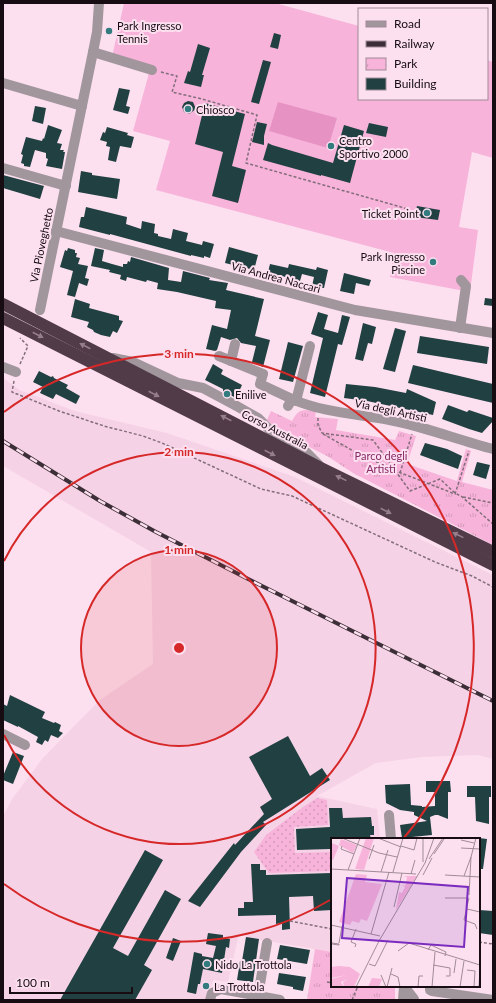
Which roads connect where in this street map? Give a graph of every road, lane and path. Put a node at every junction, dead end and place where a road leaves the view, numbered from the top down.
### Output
1 (99, 3) edge
2 (93, 52) junction
3 (152, 70) joint
4 (3, 83) edge
5 (82, 106) junction
6 (3, 168) edge
7 (66, 186) junction
8 (407, 218) dead end
9 (56, 231) junction
10 (461, 280) dead end
11 (3, 304) edge
12 (40, 310) dead end
13 (3, 318) edge
14 (460, 328) junction
15 (493, 333) edge
16 (235, 344) dead end
17 (28, 346) dead end
18 (310, 346) dead end
19 (104, 356) junction
20 (219, 356) dead end
21 (231, 361) junction
22 (3, 367) edge
23 (16, 372) junction
24 (292, 402) junction
25 (318, 417) dead end
26 (322, 433) junction
27 (412, 434) dead end
28 (471, 444) junction
29 (493, 449) edge
30 (321, 468) junction
31 (396, 471) junction
32 (400, 473) junction
33 (427, 484) junction
34 (455, 494) junction
35 (462, 496) junction
36 (493, 503) edge
37 (493, 524) edge
38 (493, 552) edge
39 (493, 565) edge
40 (493, 587) edge
41 (3, 734) edge
42 (25, 745) dead end
43 (389, 815) dead end
44 (391, 838) edge
45 (290, 921) dead end
46 (331, 929) edge
47 (267, 942) dead end
48 (480, 942) edge
49 (493, 944) edge
50 (327, 982) dead end
51 (331, 983) edge
52 (358, 987) edge
53 (404, 987) edge
54 (405, 987) edge
55 (431, 988) edge
56 (258, 996) junction
57 (210, 1000) edge
58 (280, 1000) edge
59 (352, 1000) edge
60 (403, 1000) edge
61 (413, 1000) edge
62 (493, 1000) edge

1 - 2 street, Via Pioveghetto
2 - 3 street
2 - 5 street, Via Pioveghetto
3 - 8 path
4 - 5 street
5 - 7 street, Via Pioveghetto
6 - 7 street
7 - 9 street, Via Pioveghetto
9 - 12 street, Via Pioveghetto
9 - 14 street, Via Andrea Naccari
10 - 14 street
19 -> 11 highway, Corso Australia
13 -> 39 highway
14 - 15 street, Via Andrea Naccari
16 - 21 street
17 - 23 path
18 - 24 street
30 -> 19 highway, Corso Australia
19 - 30 street
20 - 21 street
21 - 24 street, Via degli Artisti
22 - 23 street
23 - 40 path
24 - 28 street, Via degli Artisti
25 - 26 path
26 - 31 path
26 - 31 path
27 - 32 path
28 - 29 street, Via degli Artisti
28 - 34 path
38 -> 30 highway, Corso Australia
31 - 32 path
31 - 33 path
32 - 33 path
33 - 34 path
33 - 34 path
34 - 35 path
35 - 36 path
35 - 37 path
41 - 42 street
43 - 44 street
45 - 46 path
47 - 56 street
48 - 49 path
50 - 51 path
52 - 59 path
53 - 60 street
54 - 61 street
55 - 62 street
56 - 57 street
56 - 58 street

